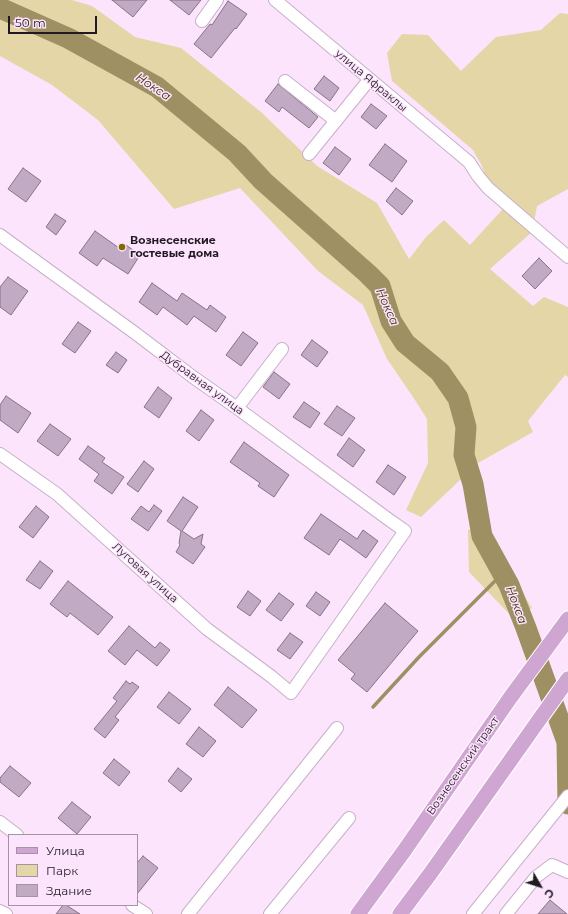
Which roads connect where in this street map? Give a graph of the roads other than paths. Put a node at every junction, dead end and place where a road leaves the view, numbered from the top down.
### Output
1 (218, 0) edge
2 (275, 0) edge
3 (202, 21) dead end
4 (369, 80) junction
5 (284, 81) dead end
6 (336, 121) junction
7 (309, 154) dead end
8 (0, 235) edge
9 (568, 257) edge
10 (282, 348) dead end
11 (237, 408) junction
12 (0, 454) edge
13 (567, 621) edge
14 (568, 680) edge
15 (291, 693) joint
16 (337, 728) dead end
17 (568, 796) edge
18 (349, 818) dead end
19 (0, 822) edge
20 (16, 834) edge
21 (568, 872) edge
22 (134, 906) edge
23 (0, 911) edge
24 (6, 914) edge
25 (146, 914) edge
26 (188, 914) edge
27 (270, 914) edge
28 (358, 914) edge
29 (400, 914) edge
30 (473, 914) edge
31 (506, 914) edge

1 - 3 street
2 - 4 street, улица Яфраклы
4 - 6 street
4 - 9 street, улица Яфраклы
5 - 6 street
6 - 7 street
8 - 11 street, Дубравная улица
10 - 11 street
11 - 15 street, Дубравная улица
12 - 15 street, Луговая улица
13 - 28 main road, Вознесенский тракт
14 - 29 main road
16 - 26 street
17 - 30 street
18 - 27 street
19 - 20 street
21 - 31 street
22 - 25 street
23 - 24 street

